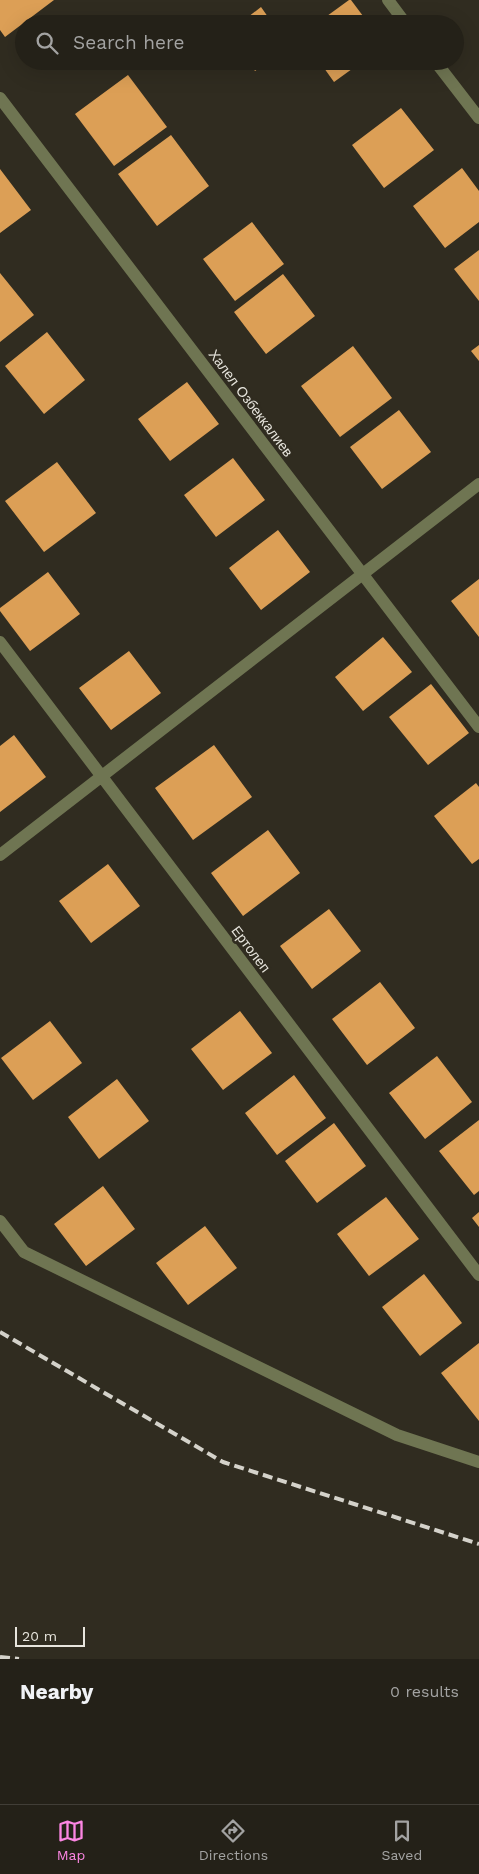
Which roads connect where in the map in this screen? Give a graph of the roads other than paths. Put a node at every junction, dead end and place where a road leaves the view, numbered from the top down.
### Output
1 (388, 0) edge
2 (399, 15) edge
3 (442, 70) edge
4 (0, 98) edge
5 (479, 118) edge
6 (479, 484) edge
7 (363, 574) junction
8 (0, 642) edge
9 (479, 727) edge
10 (102, 776) junction
11 (0, 855) edge
12 (0, 1222) edge
13 (479, 1275) edge
14 (479, 1462) edge

1 - 2 street
3 - 5 street
4 - 7 street, Халел Озбеккалиев
6 - 7 street
7 - 9 street, Халел Озбеккалиев
7 - 10 street
8 - 10 street, Ертолеп
10 - 11 street
10 - 13 street, Ертолеп
12 - 14 street

